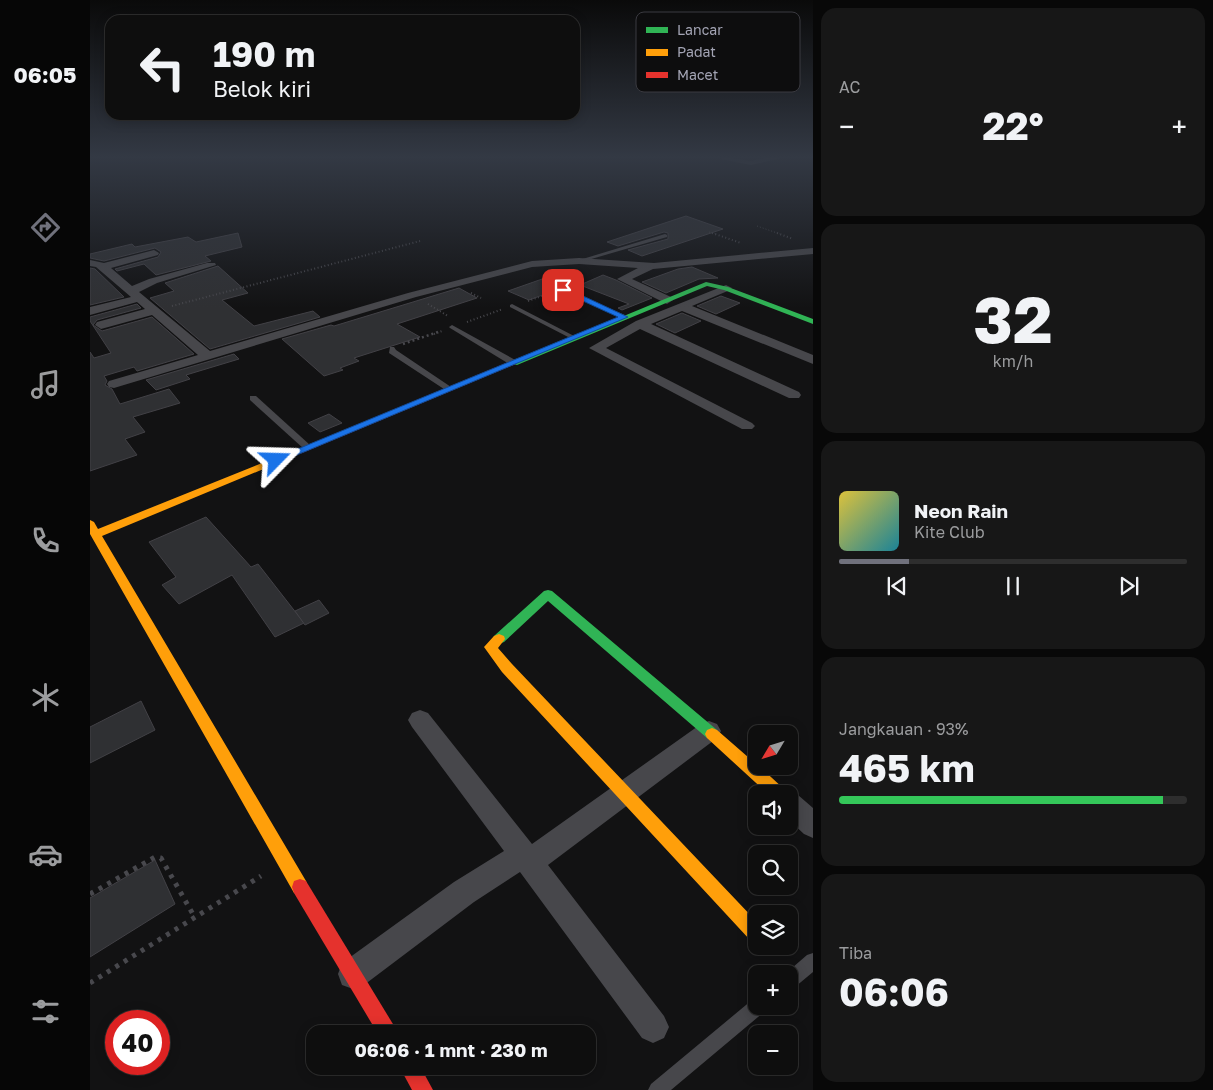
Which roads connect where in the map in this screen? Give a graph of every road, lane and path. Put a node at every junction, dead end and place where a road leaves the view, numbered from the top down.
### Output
1 (757, 226) dead end
2 (665, 236) dead end
3 (794, 239) dead end
4 (420, 241) dead end
5 (813, 251) edge
6 (154, 253) dead end
7 (579, 261) junction
8 (90, 263) edge
9 (211, 265) dead end
10 (102, 266) junction
11 (654, 266) junction
12 (726, 288) junction
13 (563, 290) joint
14 (135, 294) junction
15 (412, 295) junction
16 (667, 300) junction
17 (512, 306) junction
18 (683, 307) junction
19 (156, 310) junction
20 (90, 311) edge
21 (625, 317) junction
22 (813, 322) edge
23 (462, 324) junction
24 (640, 324) junction
25 (101, 325) dead end
26 (452, 327) junction
27 (574, 338) junction
28 (392, 348) joint
29 (208, 356) junction
30 (813, 360) edge
31 (514, 363) junction
32 (114, 384) dead end
33 (450, 389) junction
34 (794, 395) dead end
35 (253, 398) dead end
36 (747, 426) dead end
37 (308, 448) junction
38 (93, 529) edge
39 (420, 720) dead end
40 (709, 731) junction
41 (769, 785) edge
42 (623, 795) junction
43 (798, 811) edge
44 (813, 825) edge
45 (526, 858) junction
46 (285, 862) junction
47 (90, 894) edge
48 (194, 916) junction
49 (748, 926) edge
50 (813, 961) edge
51 (353, 974) junction
52 (798, 974) edge
53 (90, 983) edge
54 (748, 1014) edge
55 (384, 1025) edge
56 (653, 1027) dead end
57 (414, 1075) edge
58 (423, 1090) edge
59 (658, 1090) edge

1 - 3 path
2 - 7 lane
4 - 19 path
5 - 11 street
6 - 10 street
7 - 11 street
7 - 15 street
8 - 10 street
9 - 14 street
10 - 14 street
11 - 16 street
12 - 16 street
12 - 18 street
12 - 22 street
13 - 17 path
13 - 21 lane
14 - 19 street
14 - 20 street
15 - 23 path
15 - 29 street
16 - 21 street
17 - 23 path
17 - 27 lane
18 - 24 street
18 - 30 street
19 - 25 street
19 - 29 street
21 - 27 street
23 - 26 path
24 - 34 street
24 - 36 street
26 - 28 path
26 - 31 lane
27 - 31 street
28 - 33 lane
29 - 32 street
31 - 33 street
33 - 37 street
35 - 37 lane
37 - 38 street
38 - 46 street
39 - 45 street
40 - 41 street
40 - 42 street
40 - 42 street
42 - 45 street
42 - 49 street
43 - 44 street
45 - 51 street
45 - 56 street
46 - 48 path
46 - 51 street
47 - 48 path
48 - 53 path
50 - 52 lane
51 - 55 street
54 - 59 lane
57 - 58 street

